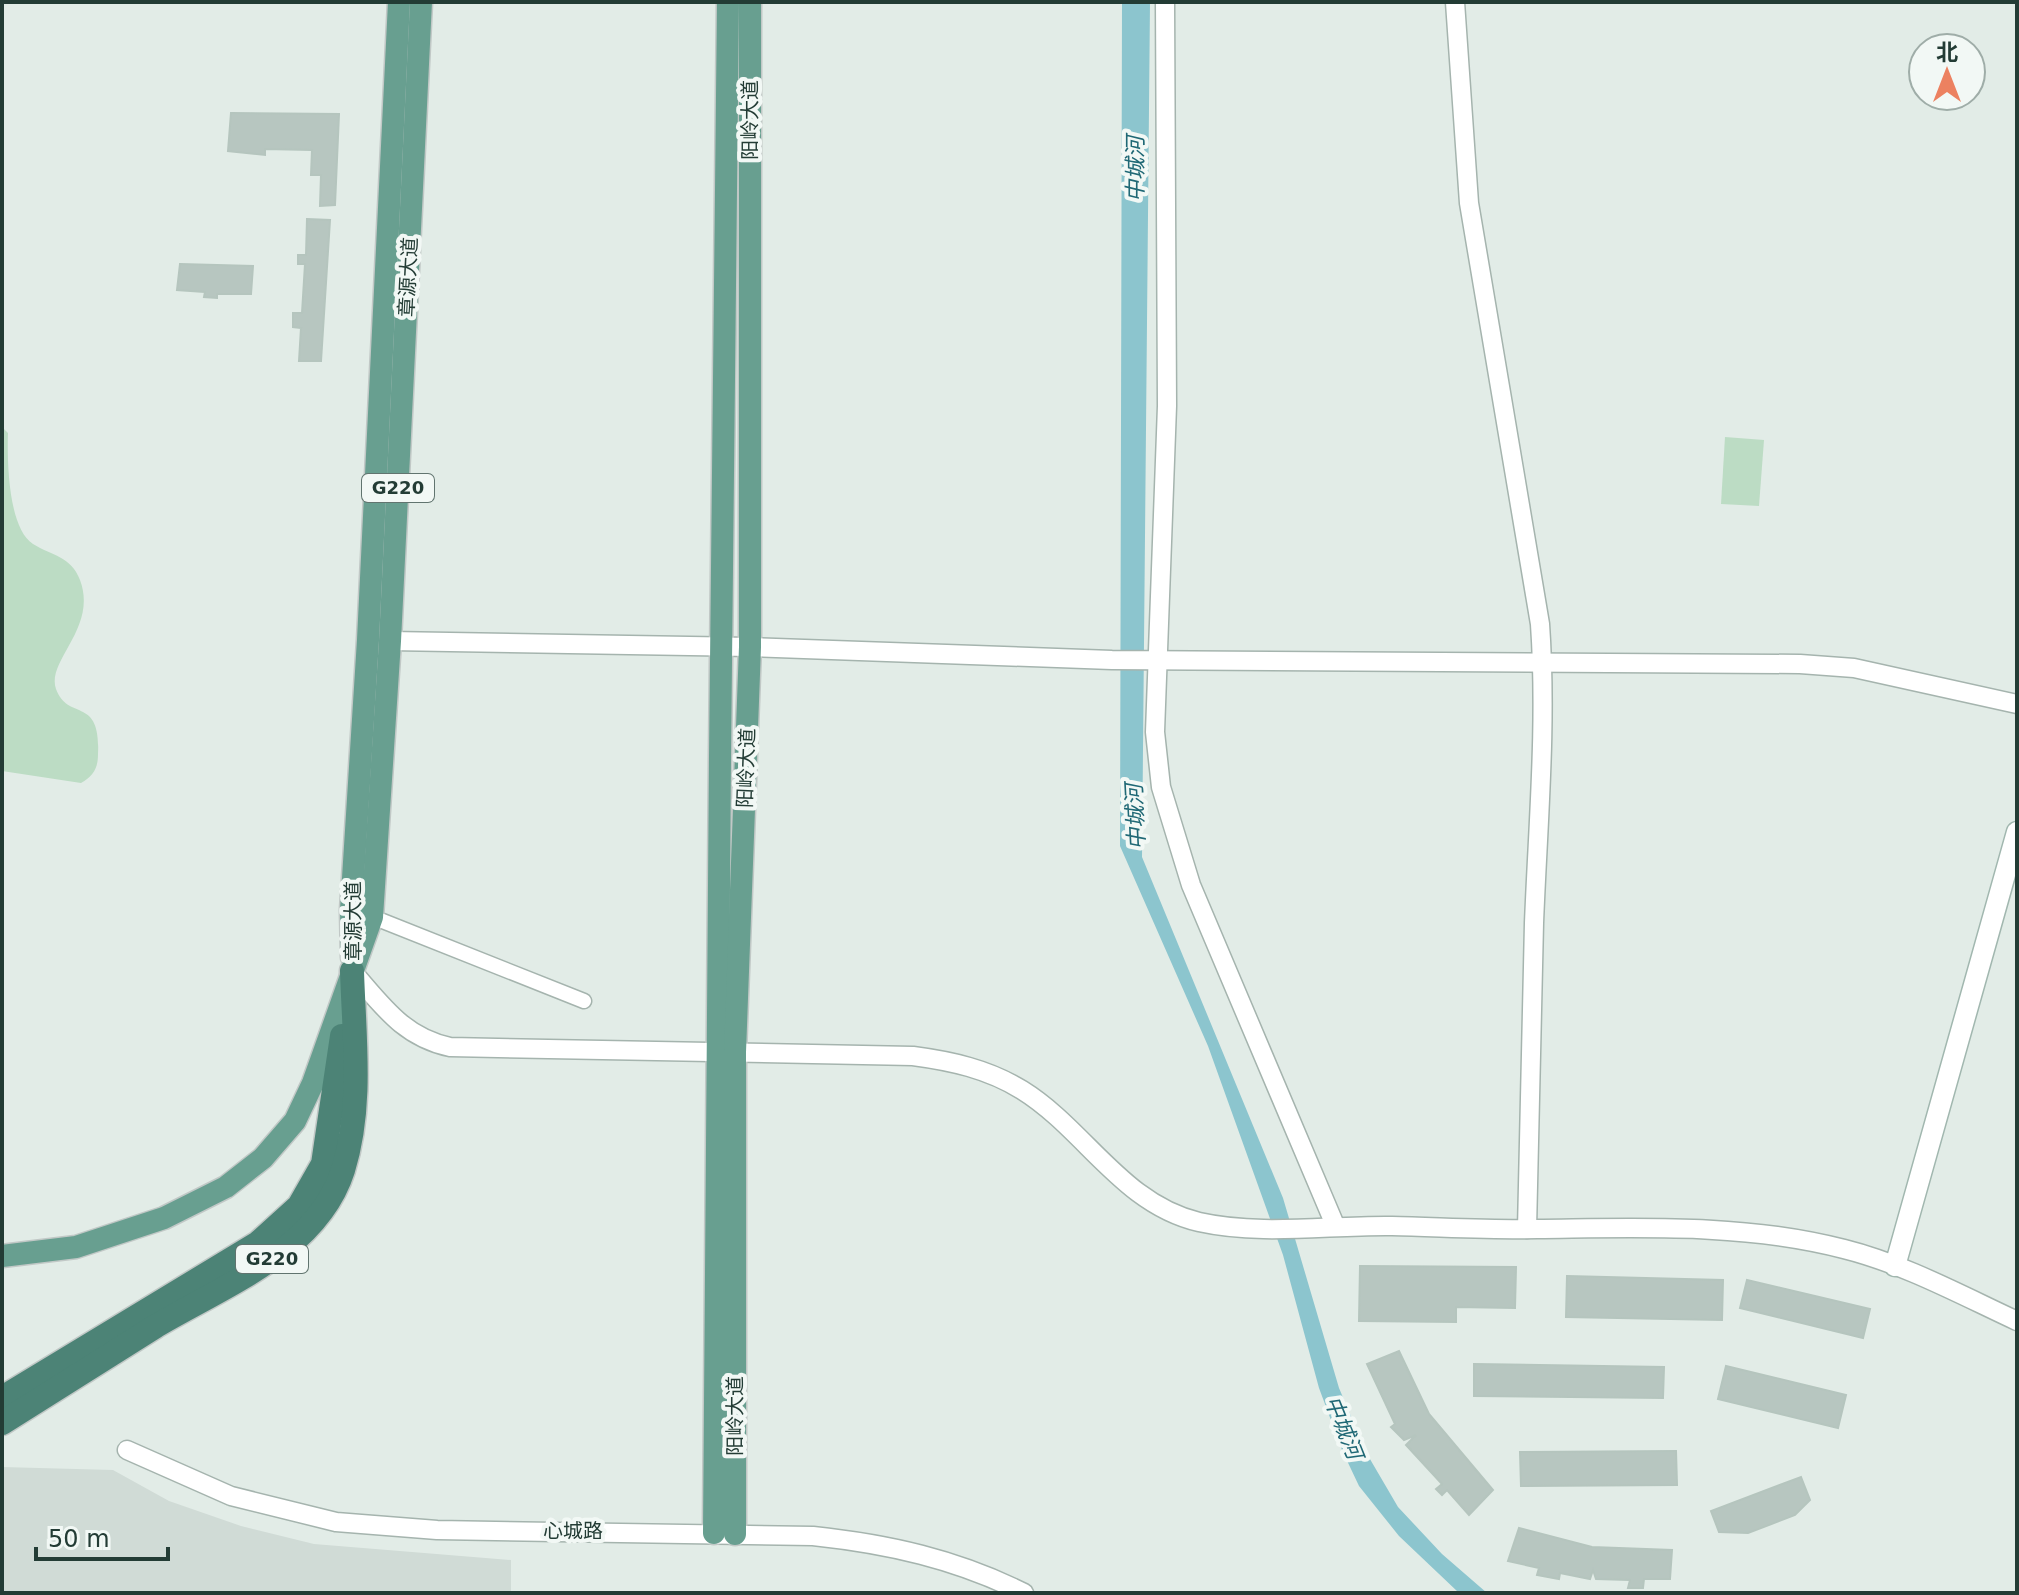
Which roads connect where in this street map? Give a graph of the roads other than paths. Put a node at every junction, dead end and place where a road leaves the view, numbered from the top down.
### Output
1 (399, 2) edge
2 (421, 2) edge
3 (728, 2) edge
4 (750, 2) edge
5 (1165, 2) edge
6 (1455, 2) edge
7 (390, 641) junction
8 (723, 647) junction
9 (750, 647) junction
10 (1156, 660) junction
11 (1542, 664) junction
12 (2017, 704) edge
13 (2017, 832) edge
14 (361, 913) junction
15 (352, 971) junction
16 (584, 1001) dead end
17 (725, 1052) junction
18 (1335, 1225) junction
19 (1527, 1229) junction
20 (2, 1256) edge
21 (1895, 1266) junction
22 (2017, 1321) edge
23 (2, 1398) edge
24 (2, 1423) edge
25 (127, 1450) dead end
26 (724, 1533) junction
27 (1024, 1593) edge

1 - 14 main road, 章源大道 / G220
2 - 7 main road, 章源大道 / G220
3 - 8 main road, 阳岭大道
4 - 9 main road, 阳岭大道
5 - 10 street
6 - 11 street
7 - 8 street
7 - 14 main road, 章源大道 / G220
8 - 9 street
8 - 17 main road, 阳岭大道
9 - 10 street
9 - 17 main road, 阳岭大道
10 - 11 street
10 - 18 street
11 - 12 street
11 - 19 street
13 - 21 main road
14 - 15 main road, 章源大道 / G220
14 - 16 street
15 - 17 street
15 - 20 main road, 章源大道
15 - 23 highway, G220
15 - 24 highway, G220
17 - 18 street
17 - 26 main road, 阳岭大道
18 - 19 street
19 - 21 street
21 - 22 street
25 - 26 street, 心城路
26 - 27 street, 心城路

